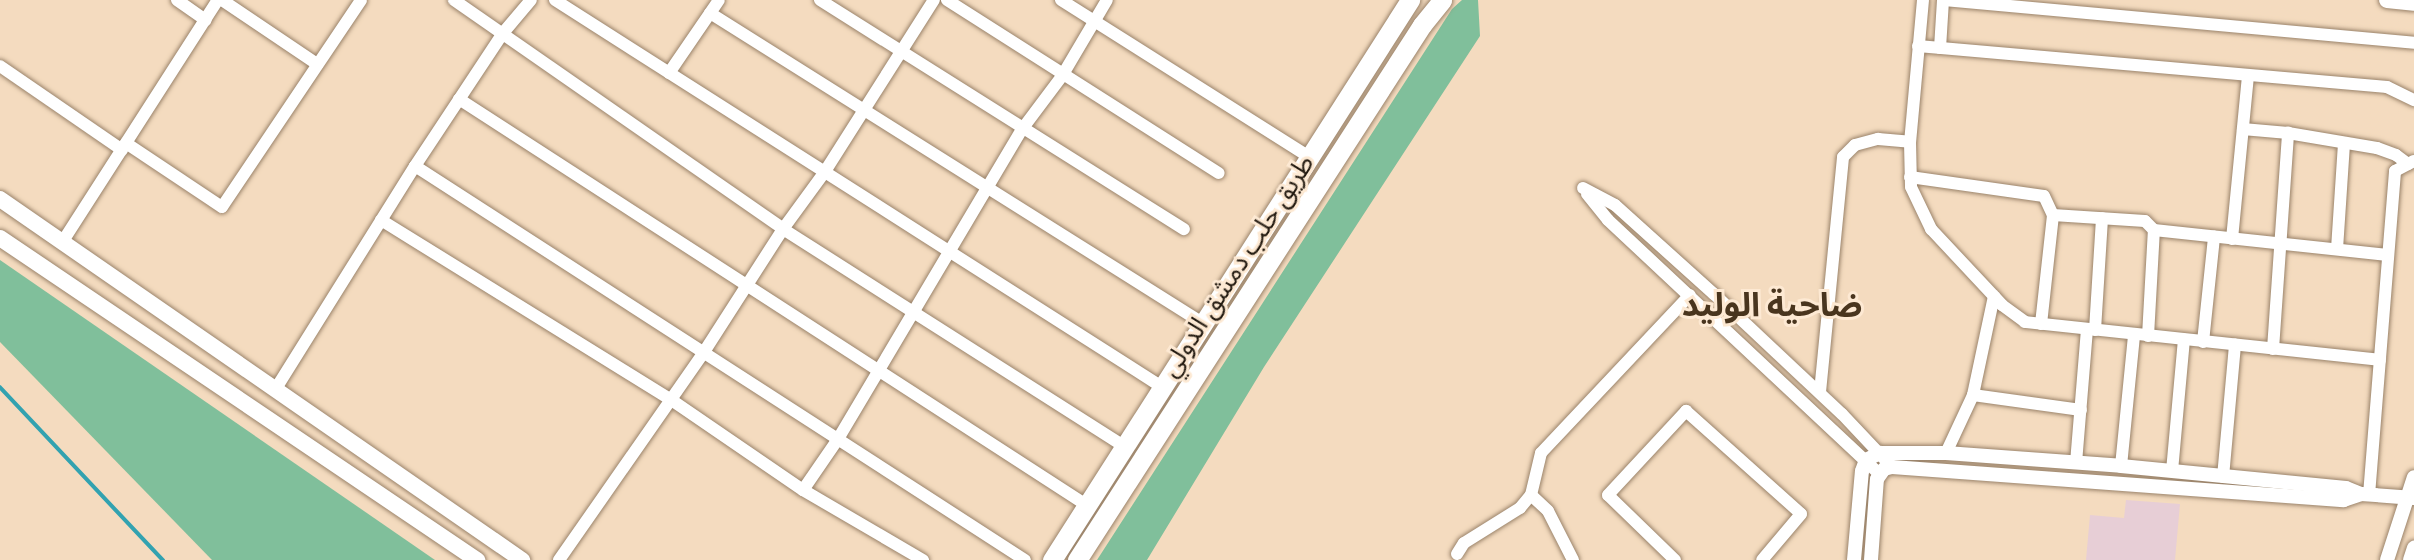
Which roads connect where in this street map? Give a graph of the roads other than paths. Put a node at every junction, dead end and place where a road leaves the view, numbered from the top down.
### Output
1 (177, 0) edge
2 (220, 0) edge
3 (360, 0) edge
4 (454, 0) edge
5 (531, 0) edge
6 (555, 0) edge
7 (719, 0) edge
8 (820, 0) edge
9 (934, 0) edge
10 (947, 0) edge
11 (1061, 0) edge
12 (1107, 0) edge
13 (1410, 0) edge
14 (1442, 0) edge
15 (1923, 0) edge
16 (1943, 0) edge
17 (2387, 0) edge
18 (2414, 3) edge
19 (710, 13) junction
20 (206, 20) junction
21 (1093, 20) junction
22 (503, 33) junction
23 (2414, 43) edge
24 (1918, 46) junction
25 (1940, 48) junction
26 (902, 51) junction
27 (317, 64) junction
28 (0, 66) edge
29 (669, 73) junction
30 (1062, 76) junction
31 (2248, 76) junction
32 (459, 99) junction
33 (2414, 100) edge
34 (864, 110) junction
35 (1023, 128) junction
36 (2243, 129) junction
37 (2288, 133) junction
38 (1910, 142) junction
39 (2344, 144) junction
40 (124, 147) junction
41 (1309, 157) junction
42 (2411, 163) edge
43 (415, 166) junction
44 (824, 173) junction
45 (1219, 173) dead end
46 (1910, 177) junction
47 (989, 189) junction
48 (0, 199) edge
49 (2053, 215) junction
50 (2102, 218) junction
51 (381, 219) junction
52 (783, 229) junction
53 (1184, 229) dead end
54 (2154, 230) junction
55 (2214, 237) junction
56 (0, 238) edge
57 (2232, 239) junction
58 (63, 241) junction
59 (2279, 243) junction
60 (2337, 249) junction
61 (949, 252) junction
62 (2388, 255) junction
63 (747, 286) junction
64 (1690, 295) junction
65 (1994, 296) junction
66 (914, 312) junction
67 (1204, 324) junction
68 (2041, 324) junction
69 (2091, 330) junction
70 (2134, 335) junction
71 (2148, 336) junction
72 (2184, 340) junction
73 (2203, 342) junction
74 (2235, 345) junction
75 (2273, 349) junction
76 (704, 352) junction
77 (2380, 360) junction
78 (878, 370) junction
79 (1162, 387) junction
80 (275, 390) junction
81 (1820, 393) junction
82 (1973, 395) junction
83 (670, 399) junction
84 (2081, 410) junction
85 (838, 439) junction
86 (1125, 447) junction
87 (1880, 453) junction
88 (1946, 453) junction
89 (1866, 460) junction
90 (2076, 463) junction
91 (2121, 466) junction
92 (1886, 470) junction
93 (2172, 471) junction
94 (2223, 477) junction
95 (2414, 477) edge
96 (803, 490) junction
97 (2365, 494) junction
98 (1531, 495) junction
99 (2410, 498) edge
100 (1088, 506) junction
101 (2414, 548) edge
102 (1455, 558) edge
103 (477, 560) edge
104 (522, 560) edge
105 (559, 560) edge
106 (923, 560) edge
107 (1025, 560) edge
108 (1052, 560) edge
109 (1077, 560) edge
110 (1573, 560) edge
111 (1675, 560) edge
112 (1762, 560) edge
113 (1854, 560) edge
114 (1871, 560) edge
115 (2387, 560) edge
116 (2410, 560) edge

1 - 20 street
2 - 20 street
2 - 27 street
3 - 27 street
4 - 22 street
5 - 22 street
6 - 29 street
7 - 19 street
8 - 26 street
9 - 26 street
10 - 30 street
11 - 21 street
12 - 21 street
13 - 41 highway, طريق حلب دمشق الدولي
14 - 109 highway, طريق حلب دمشق الدولي
15 - 24 street
16 - 23 street
16 - 25 street
17 - 18 main road
19 - 29 street
19 - 34 street
20 - 40 street
21 - 30 street
21 - 41 street
22 - 32 street
22 - 52 street
24 - 25 street
24 - 38 street
25 - 31 street
26 - 34 street
26 - 35 street
27 - 40 street
28 - 40 street
29 - 44 street
30 - 35 street
30 - 45 street
31 - 33 street
31 - 36 street
32 - 43 street
32 - 63 street
34 - 44 street
34 - 47 street
35 - 47 street
35 - 53 street
36 - 37 street
36 - 57 street
37 - 39 street
37 - 59 street
38 - 46 street
38 - 81 street
39 - 42 street
39 - 60 street
40 - 58 street
41 - 67 highway, طريق حلب دمشق الدولي
42 - 62 street
43 - 51 street
43 - 76 street
44 - 52 street
44 - 61 street
46 - 49 street
46 - 65 street
47 - 61 street
47 - 67 street
48 - 58 main road
49 - 50 street
49 - 68 street
50 - 54 street
50 - 69 street
51 - 80 street
51 - 83 street
52 - 63 street
52 - 66 street
54 - 55 street
54 - 71 street
55 - 57 street
55 - 73 street
56 - 103 main road
57 - 59 street
58 - 80 main road
59 - 60 street
59 - 75 street
60 - 62 street
61 - 66 street
61 - 79 street
62 - 77 street
63 - 76 street
63 - 78 street
64 - 81 street
64 - 89 street
64 - 98 street
65 - 68 street
65 - 82 street
66 - 78 street
66 - 86 street
67 - 79 highway, طريق حلب دمشق الدولي
68 - 69 street
69 - 70 street
69 - 84 street
70 - 71 street
70 - 91 street
71 - 72 street
72 - 73 street
72 - 93 street
73 - 74 street
74 - 75 street
74 - 94 street
75 - 77 street
76 - 83 street
76 - 85 street
77 - 97 street
78 - 85 street
78 - 100 street
79 - 86 highway, طريق حلب دمشق الدولي
80 - 104 main road
81 - 87 street
82 - 84 street
82 - 88 street
83 - 96 street
83 - 105 street
84 - 90 street
85 - 96 street
85 - 107 street
86 - 100 highway, طريق حلب دمشق الدولي
87 - 88 street
87 - 89 street
87 - 92 street
88 - 90 street
89 - 92 street
89 - 113 street
90 - 91 street
91 - 93 street
92 - 97 street
92 - 114 street
93 - 94 street
94 - 97 street
95 - 99 street
96 - 106 street
97 - 99 street
98 - 102 street
98 - 110 street
99 - 115 street
100 - 108 highway, طريق حلب دمشق الدولي
101 - 116 street
111 - 112 street

